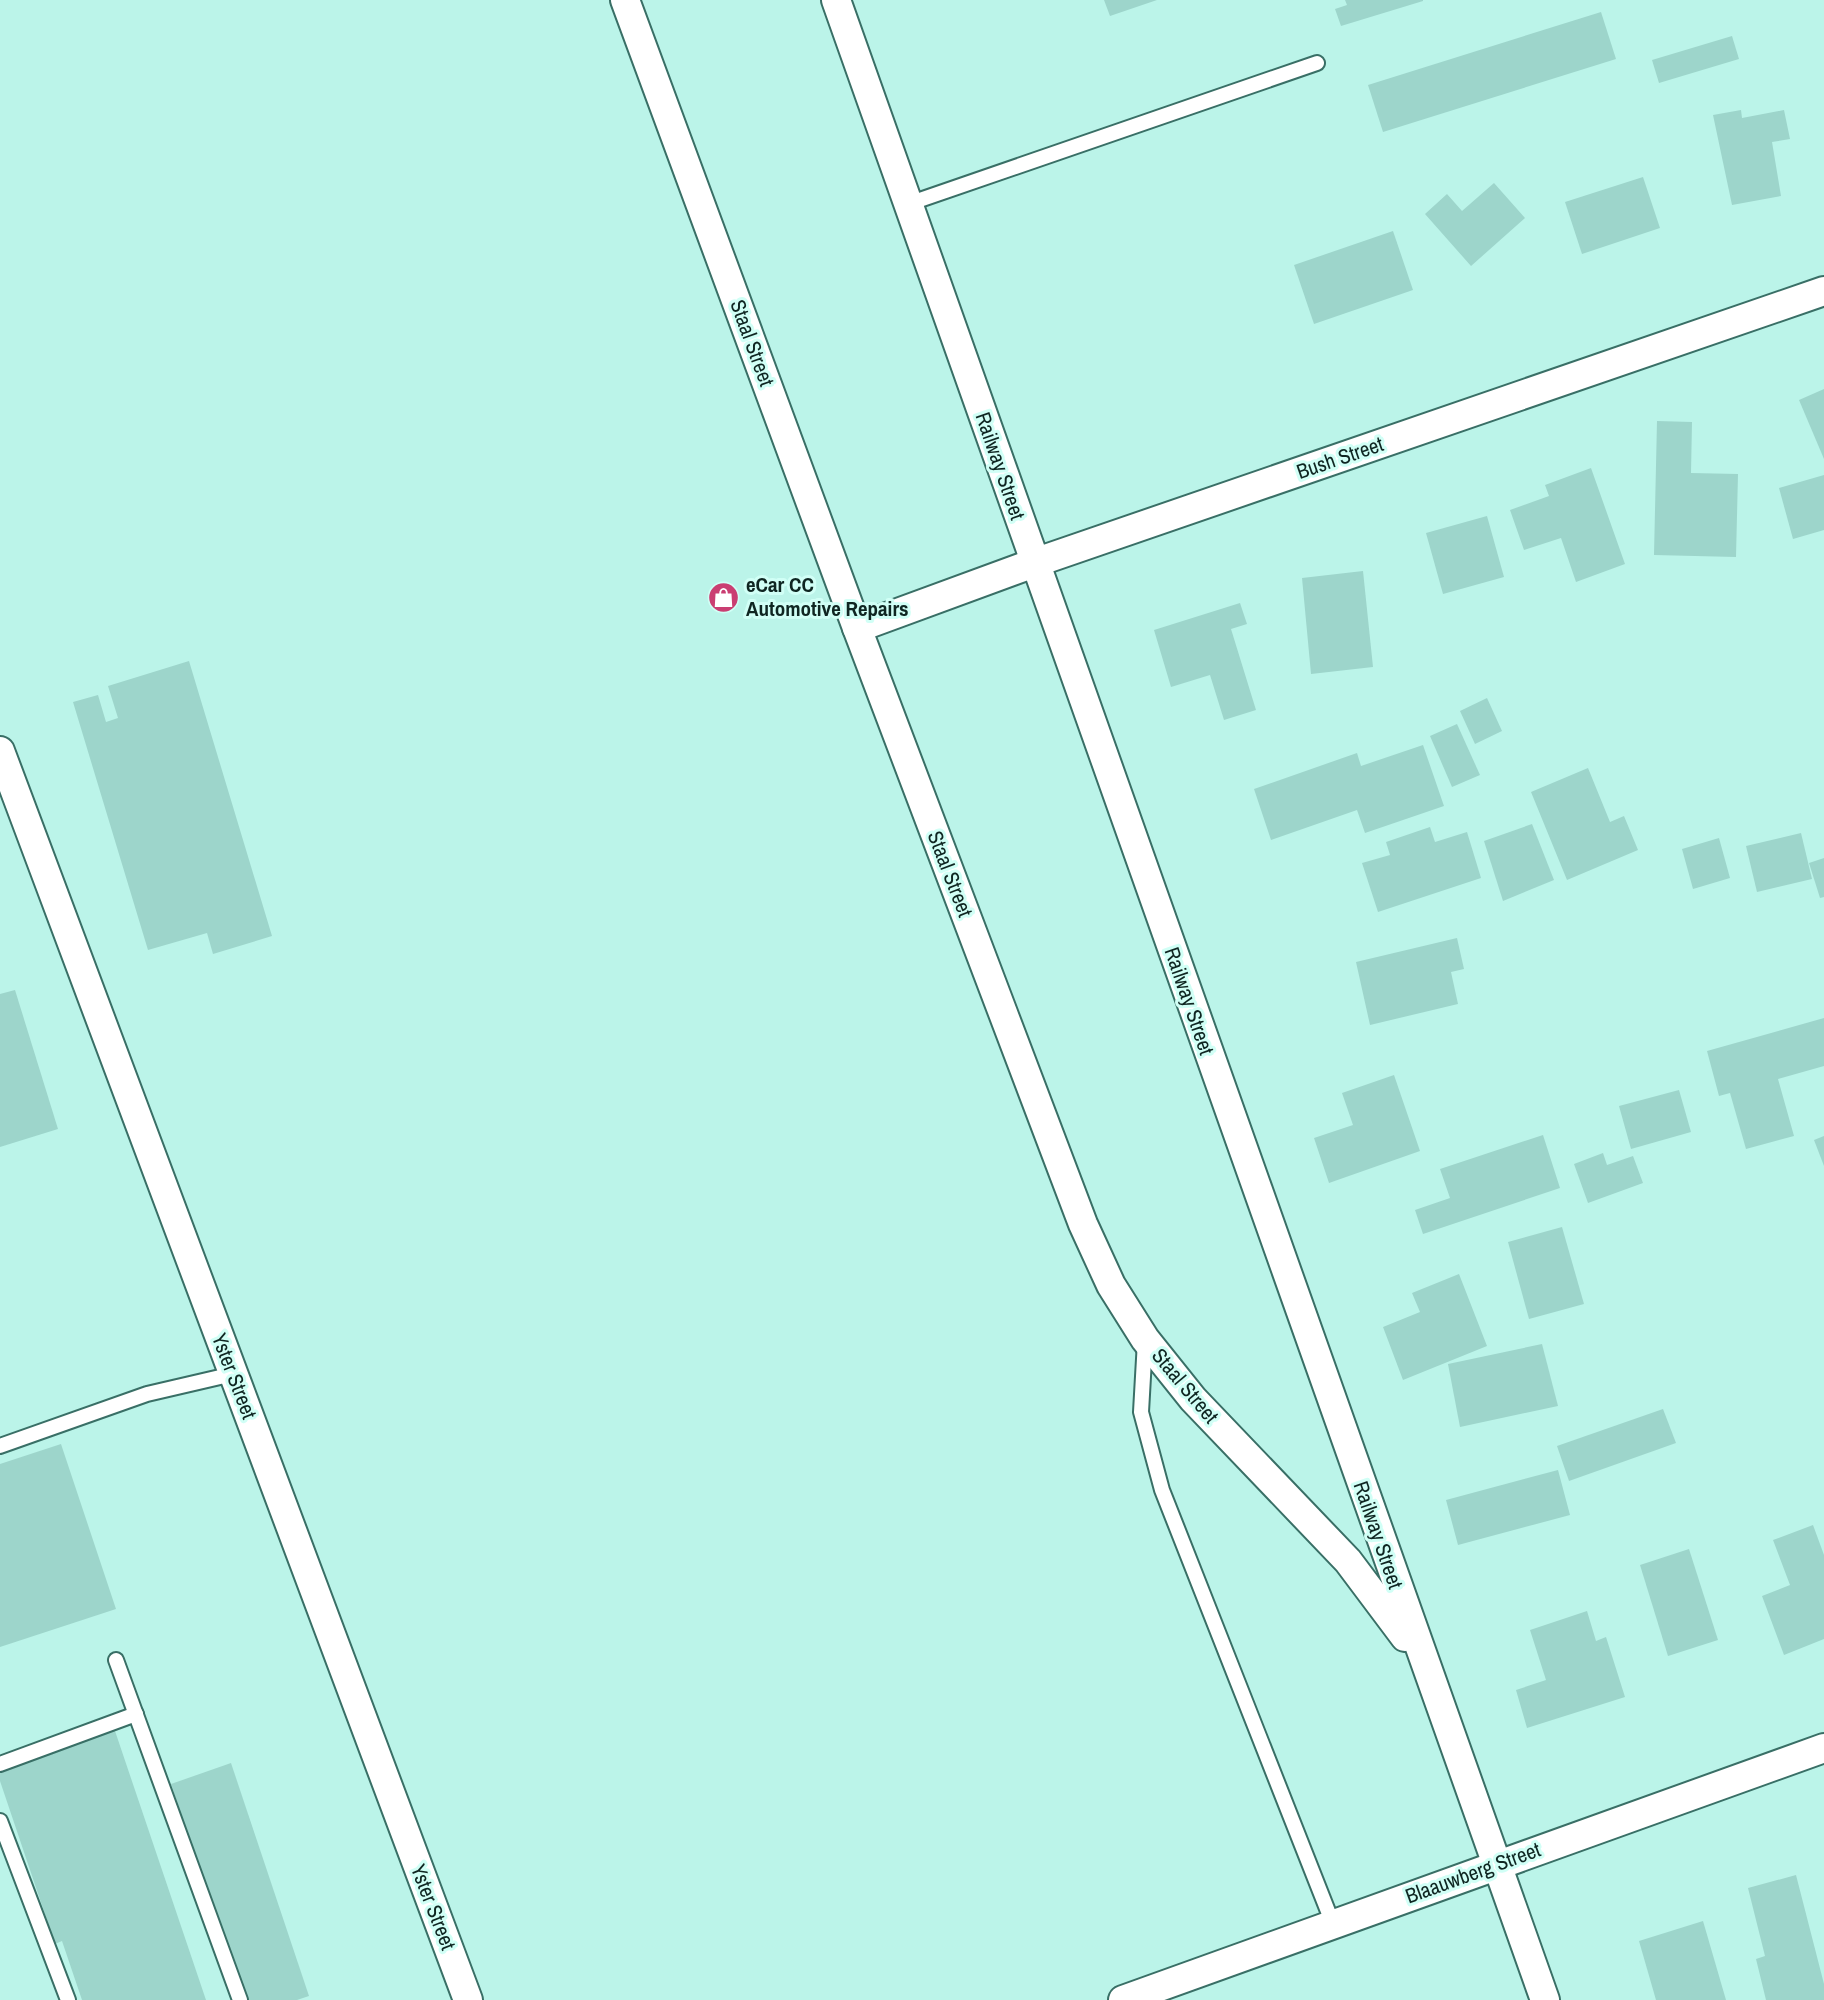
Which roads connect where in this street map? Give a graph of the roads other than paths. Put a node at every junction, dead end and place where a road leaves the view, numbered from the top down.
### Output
1 (625, 0) edge
2 (836, 0) edge
3 (1317, 63) dead end
4 (908, 204) junction
5 (1824, 291) edge
6 (1034, 563) junction
7 (857, 628) junction
8 (0, 751) edge
9 (1145, 1339) junction
10 (233, 1374) junction
11 (0, 1446) edge
12 (116, 1660) dead end
13 (1423, 1662) junction
14 (136, 1714) junction
15 (1824, 1748) edge
16 (0, 1764) edge
17 (0, 1821) edge
18 (1497, 1864) junction
19 (1333, 1924) junction
20 (68, 2000) edge
21 (240, 2000) edge
22 (468, 2000) edge
23 (1123, 2000) edge
24 (1545, 2000) edge

1 - 7 street, Staal Street
2 - 4 street, Railway Street
3 - 4 lane
4 - 6 street, Railway Street
5 - 6 street, Bush Street
6 - 7 street, Bush Street
6 - 13 street, Railway Street
7 - 9 street, Staal Street
8 - 10 street, Yster Street
9 - 13 street, Staal Street
9 - 19 lane
10 - 11 lane
10 - 22 street, Yster Street
12 - 14 lane
13 - 18 street, Railway Street
14 - 16 lane
14 - 21 lane
15 - 18 street, Blaauwberg Street
17 - 20 lane
18 - 19 street, Blaauwberg Street
18 - 24 street, Railway Street
19 - 23 street, Blaauwberg Street

